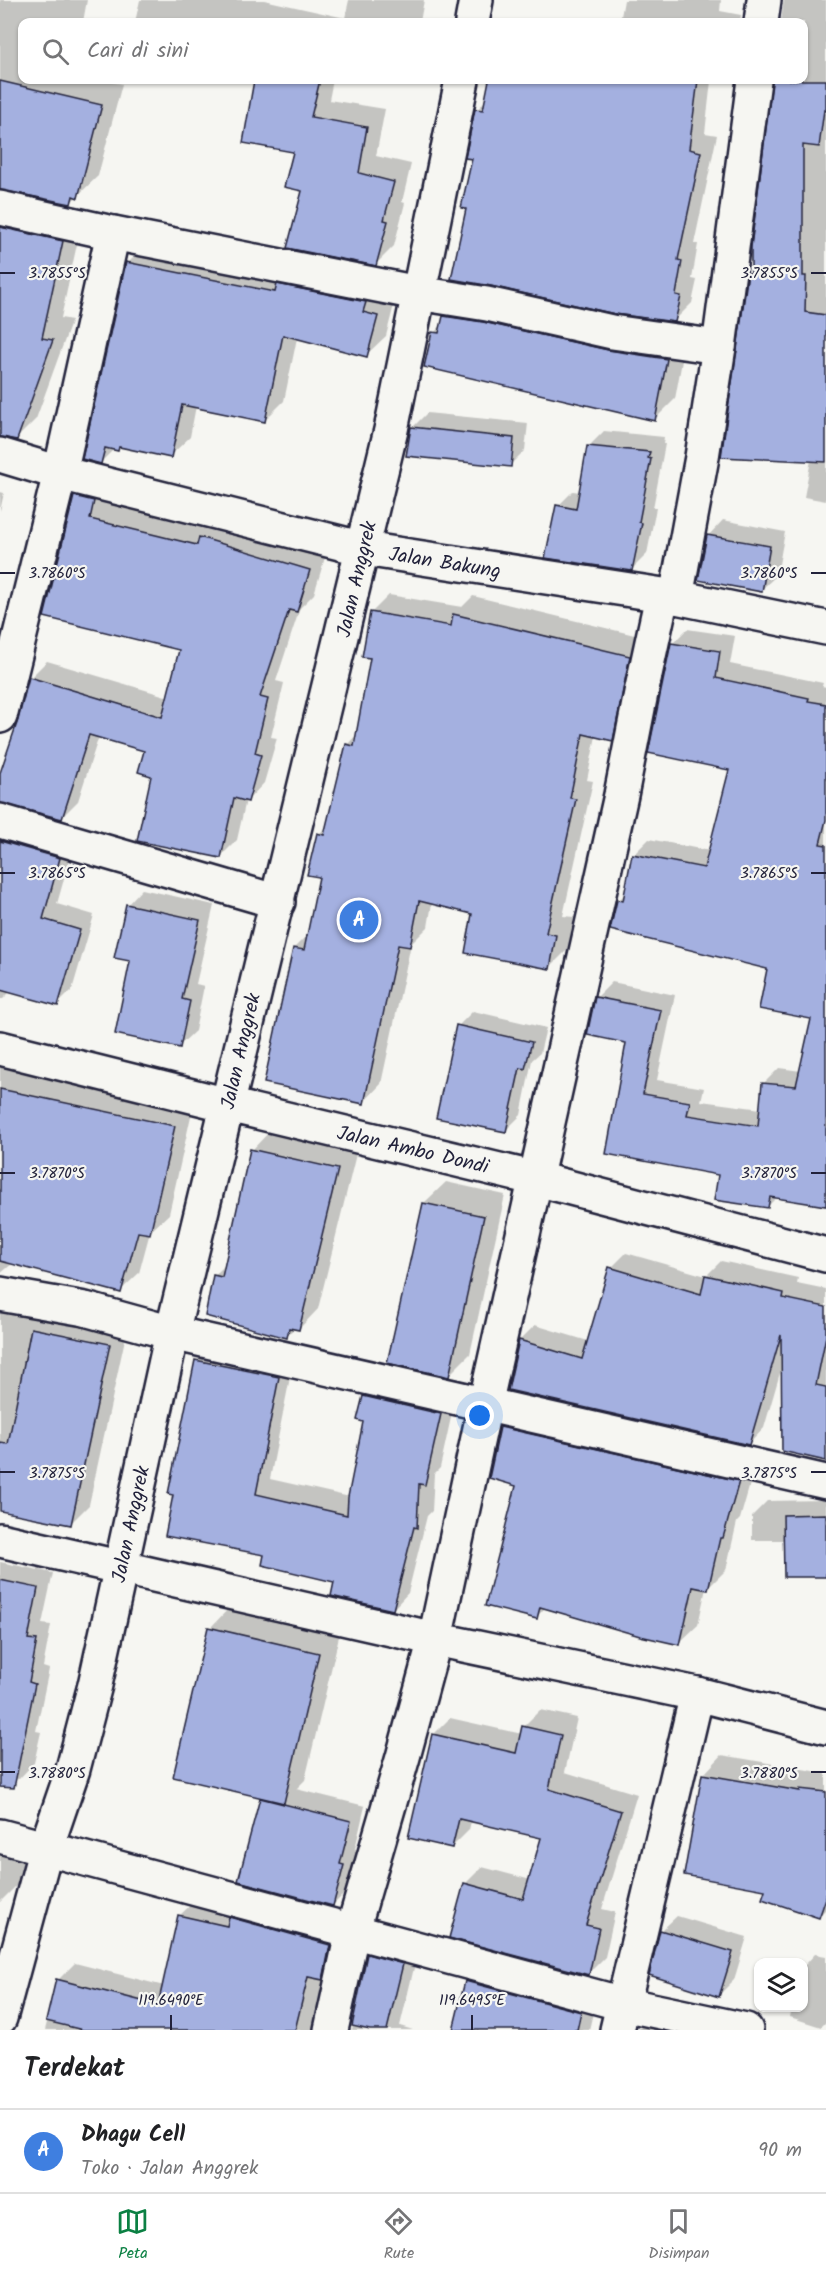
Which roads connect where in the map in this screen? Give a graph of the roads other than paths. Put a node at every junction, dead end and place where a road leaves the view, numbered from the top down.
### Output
1 (477, 0) edge
2 (764, 0) edge
3 (473, 18) edge
4 (762, 18) edge
5 (461, 84) edge
6 (753, 84) edge
7 (0, 208) edge
8 (113, 233) junction
9 (418, 293) junction
10 (719, 347) junction
11 (0, 455) edge
12 (60, 473) junction
13 (364, 549) junction
14 (669, 596) junction
15 (826, 628) edge
16 (0, 716) edge
17 (0, 821) edge
18 (278, 902) junction
19 (0, 1048) edge
20 (228, 1106) junction
21 (537, 1179) junction
22 (826, 1255) edge
23 (0, 1294) edge
24 (172, 1333) junction
25 (485, 1405) junction
26 (826, 1482) edge
27 (0, 1540) edge
28 (122, 1566) junction
29 (435, 1639) junction
30 (697, 1694) junction
31 (826, 1727) edge
32 (0, 1836) edge
33 (46, 1848) junction
34 (353, 1929) junction
35 (620, 2017) edge
36 (0, 2018) edge
37 (331, 2030) edge
38 (746, 2030) edge

1 - 3 street
2 - 4 street
5 - 9 street, Jalan Anggrek
6 - 10 street
7 - 8 street
8 - 9 street
8 - 12 street
9 - 10 street
9 - 13 street, Jalan Anggrek
10 - 14 street
11 - 12 street, Jalan Bakung
12 - 13 street, Jalan Bakung
12 - 16 street
13 - 14 street, Jalan Bakung
13 - 18 street, Jalan Anggrek
14 - 15 street, Jalan Bakung
14 - 21 street
17 - 18 street
18 - 20 street, Jalan Anggrek
19 - 20 street, Jalan Ambo Dondi
20 - 21 street, Jalan Ambo Dondi
20 - 24 street, Jalan Anggrek
21 - 22 street, Jalan Ambo Dondi
21 - 25 street
23 - 24 street
24 - 25 street
24 - 28 street, Jalan Anggrek
25 - 26 street
25 - 29 street
27 - 28 street
28 - 29 street
28 - 33 street, Jalan Anggrek
29 - 30 street
29 - 34 street
30 - 31 street
30 - 35 street
32 - 33 street
33 - 34 street
33 - 36 street, Jalan Anggrek
34 - 35 street
34 - 37 street
35 - 38 street

